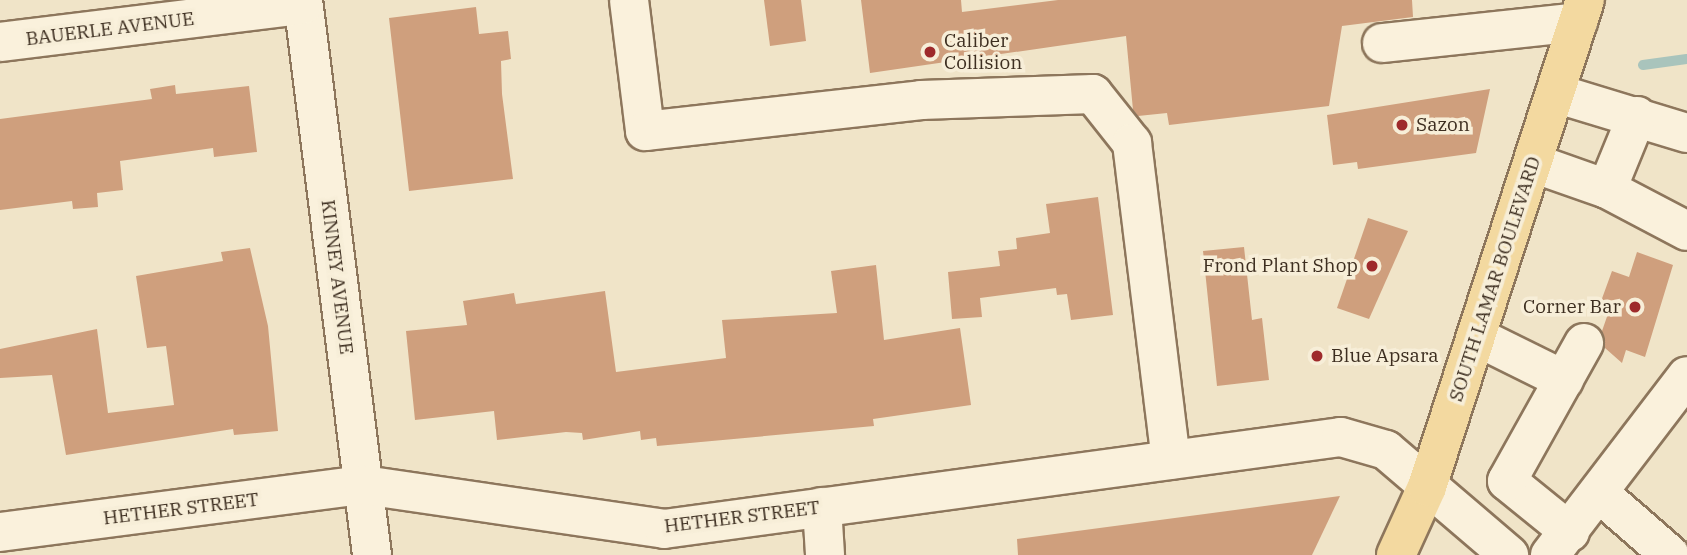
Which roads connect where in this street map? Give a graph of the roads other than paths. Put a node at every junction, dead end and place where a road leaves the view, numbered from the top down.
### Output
1 (629, 0) edge
2 (303, 3) edge
3 (1581, 11) edge
4 (0, 42) edge
5 (1382, 43) dead end
6 (1555, 93) junction
7 (1637, 116) junction
8 (1687, 133) edge
9 (1533, 163) junction
10 (1606, 189) junction
11 (1687, 231) edge
12 (1477, 337) junction
13 (1584, 342) dead end
14 (1687, 376) edge
15 (1564, 380) junction
16 (1171, 460) junction
17 (364, 485) junction
18 (1427, 488) junction
19 (1599, 493) junction
20 (821, 507) junction
21 (0, 532) edge
22 (1560, 543) edge
23 (372, 555) edge
24 (825, 555) edge
25 (1396, 555) edge
26 (1509, 555) edge
27 (1670, 555) edge

1 - 16 street
2 - 4 street, BAUERLE AVENUE
2 - 17 street, KINNEY AVENUE
3 - 5 street
3 - 6 main road, SOUTH LAMAR BOULEVARD
6 - 7 street
6 - 9 main road, SOUTH LAMAR BOULEVARD
7 - 8 street
7 - 10 street
9 - 10 street
9 - 12 main road, SOUTH LAMAR BOULEVARD
10 - 11 street
12 - 15 street
12 - 18 main road, SOUTH LAMAR BOULEVARD
13 - 15 street
14 - 19 street
15 - 22 street
16 - 18 street, HETHER STREET
16 - 20 street, HETHER STREET
17 - 20 street, HETHER STREET
17 - 21 street, HETHER STREET
17 - 23 street, KINNEY AVENUE
18 - 25 main road, SOUTH LAMAR BOULEVARD
18 - 26 street, HETHER STREET
19 - 22 street
19 - 27 street
20 - 24 street

